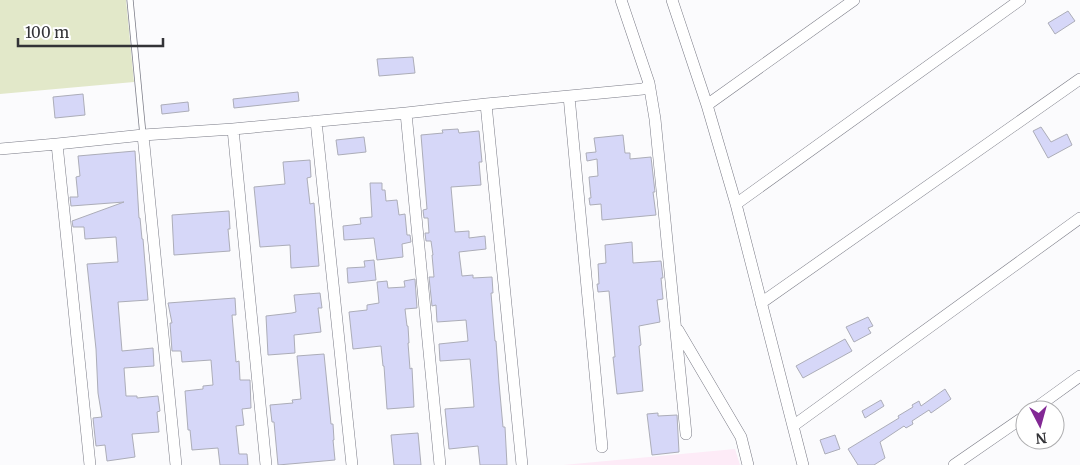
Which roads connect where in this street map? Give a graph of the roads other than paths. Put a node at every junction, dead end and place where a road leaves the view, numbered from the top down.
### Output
1 (130, 0) edge
2 (621, 0) edge
3 (672, 0) edge
4 (854, 0) edge
5 (1020, 0) edge
6 (1080, 79) edge
7 (649, 86) junction
8 (569, 96) junction
9 (486, 104) junction
10 (707, 105) junction
11 (406, 113) junction
12 (316, 121) junction
13 (233, 129) junction
14 (143, 134) junction
15 (57, 144) junction
16 (0, 149) edge
17 (736, 204) junction
18 (1080, 218) edge
19 (761, 303) junction
20 (675, 327) junction
21 (1080, 376) edge
22 (1047, 400) edge
23 (1015, 423) edge
24 (793, 426) junction
25 (686, 434) dead end
26 (602, 447) dead end
27 (90, 465) edge
28 (176, 465) edge
29 (266, 465) edge
30 (352, 465) edge
31 (440, 465) edge
32 (522, 465) edge
33 (748, 465) edge
34 (803, 465) edge
35 (954, 465) edge

1 - 14 lane
2 - 7 street
3 - 10 street
4 - 10 street
5 - 17 street
6 - 19 street
7 - 8 street
7 - 20 street
8 - 9 street
8 - 26 street
9 - 11 street
9 - 32 street
10 - 17 street
11 - 12 street
11 - 31 street
12 - 13 street
12 - 30 street
13 - 14 street
13 - 29 street
14 - 15 street
14 - 28 street
15 - 16 street
15 - 27 street
17 - 19 street
18 - 24 street
19 - 24 street
20 - 25 street
20 - 33 street
21 - 22 street
23 - 35 street
24 - 34 street

